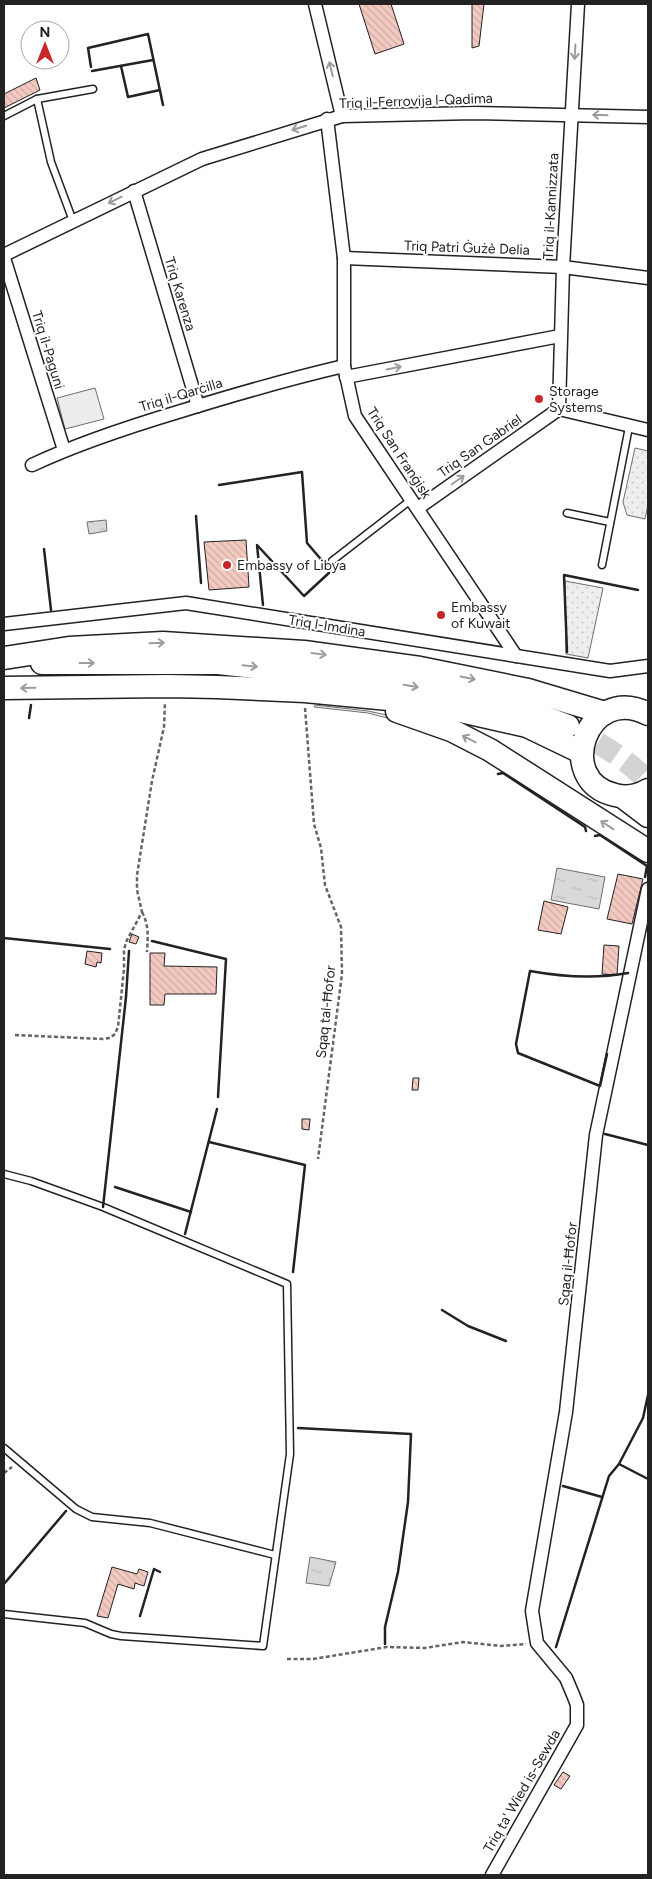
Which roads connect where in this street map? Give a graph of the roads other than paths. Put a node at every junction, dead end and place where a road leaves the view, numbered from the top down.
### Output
1 (315, 4) edge
2 (578, 4) edge
3 (92, 88) dead end
4 (37, 99) junction
5 (572, 114) junction
6 (4, 116) edge
7 (342, 116) junction
8 (648, 117) edge
9 (328, 119) junction
10 (134, 191) junction
11 (73, 221) junction
12 (4, 257) edge
13 (344, 258) junction
14 (563, 267) junction
15 (648, 278) edge
16 (560, 336) junction
17 (345, 371) junction
18 (198, 406) junction
19 (559, 409) junction
20 (629, 426) junction
21 (648, 430) edge
22 (64, 450) junction
23 (32, 466) dead end
24 (415, 503) junction
25 (567, 512) dead end
26 (610, 522) junction
27 (332, 561) dead end
28 (602, 565) dead end
29 (4, 624) edge
30 (516, 656) junction
31 (4, 658) edge
32 (4, 664) edge
33 (648, 666) edge
34 (4, 688) edge
35 (311, 692) junction
36 (610, 711) junction
37 (648, 714) edge
38 (568, 726) tunnel mouth
39 (581, 752) junction
40 (648, 790) edge
41 (623, 796) junction
42 (648, 816) edge
43 (648, 851) edge
44 (648, 890) edge
45 (4, 1174) edge
46 (4, 1448) edge
47 (275, 1555) junction
48 (4, 1614) edge
49 (537, 1643) joint
50 (492, 1875) edge

7 -> 1 street
2 -> 5 street, Triq il-Kannizzata
3 - 4 lane
4 - 6 lane
4 - 11 lane
5 - 7 street, Triq il-Ferrovija l-Qadima
8 -> 5 street, Triq il-Ferrovija l-Qadima
5 - 14 street, Triq il-Kannizzata
7 - 9 street, Triq il-Ferrovija l-Qadima
9 -> 10 street, Triq il-Ferrovija l-Qadima
9 - 13 street, Triq San Franġisk
10 -> 11 street, Triq il-Ferrovija l-Qadima
10 - 18 street, Triq Karenza
11 - 12 street, Triq il-Ferrovija l-Qadima
12 - 22 street, Triq il-Paguni
13 - 14 street, Triq Patri Ġużè Delia
13 - 17 street, Triq San Franġisk
14 - 15 street, Triq Patri Ġużè Delia
14 - 16 street, Triq il-Kannizzata
17 -> 16 street, Triq il-Qarċilla
16 - 19 street, Triq il-Kannizzata
17 - 18 street, Triq il-Qarċilla
17 - 24 street, Triq San Franġisk
18 - 22 street, Triq il-Qarċilla
19 - 20 street
24 -> 19 street, Triq San Gabriel
20 - 21 street
20 - 26 lane
22 - 23 street, Triq il-Qarċilla
24 - 27 lane
24 - 30 street, Triq San Franġisk
25 - 26 lane
26 - 28 lane
29 - 30 street, Triq l-Imdina
30 - 33 street, Triq l-Imdina
31 -> 36 highway, Triq l-Imdina
32 -> 38 highway
35 -> 34 highway
35 - 39 highway
43 -> 35 highway
36 - 37 highway, Triq l-Imdina
36 - 39 highway
39 - 41 highway
40 - 41 highway
41 - 42 highway
44 - 49 street, Sqaq il-Ħofor
45 - 47 lane
46 - 47 lane
47 - 48 lane
49 - 50 street, Triq ta' Wied is-Sewda

